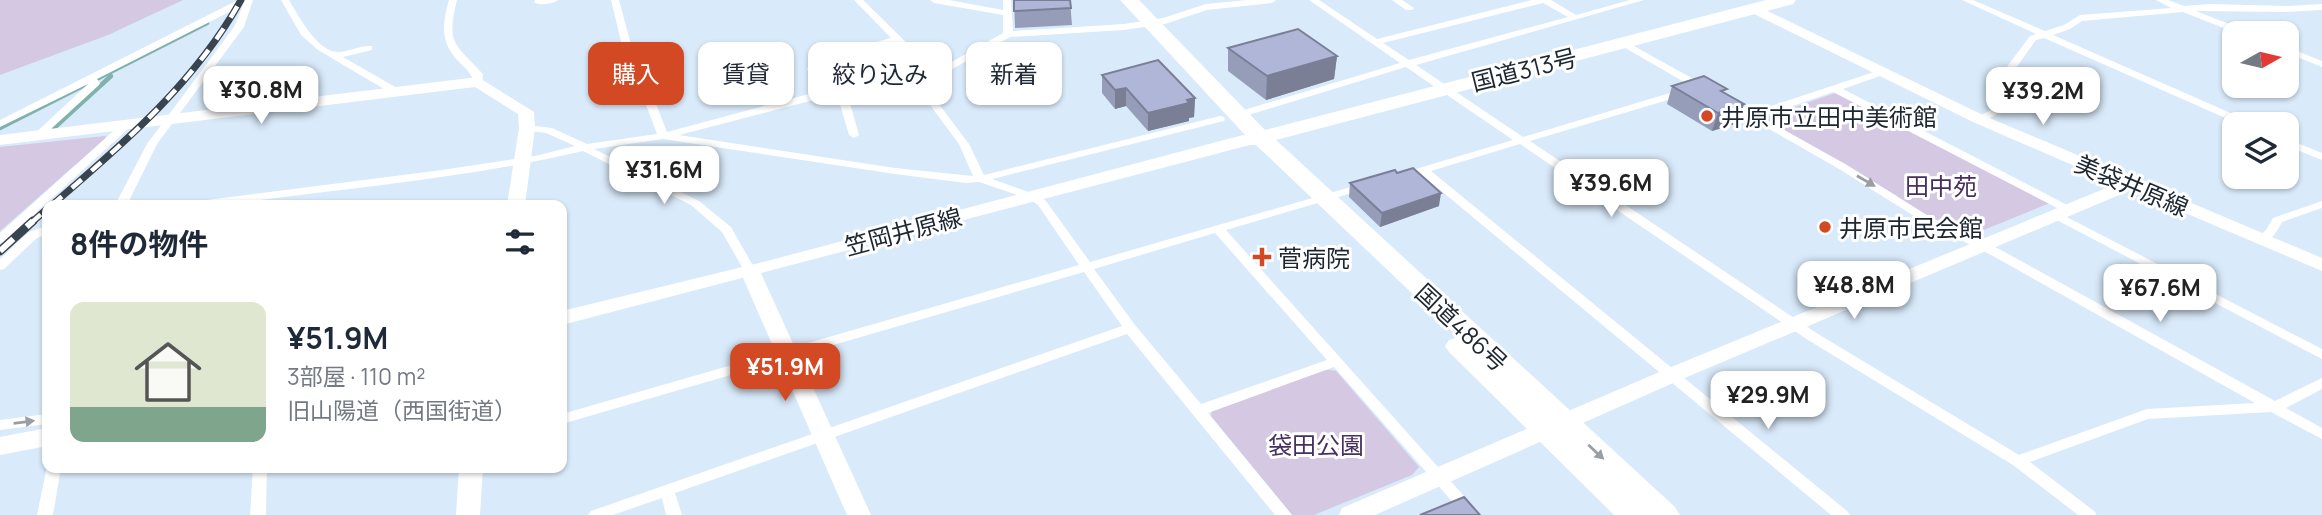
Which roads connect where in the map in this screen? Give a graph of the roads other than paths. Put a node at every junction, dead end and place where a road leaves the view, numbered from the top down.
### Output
1 (247, 0) edge
2 (285, 0) edge
3 (453, 0) edge
4 (554, 0) edge
5 (615, 0) edge
6 (879, 0) edge
7 (934, 0) edge
8 (1007, 0) edge
9 (1111, 0) edge
10 (1129, 0) edge
11 (1272, 0) edge
12 (1314, 0) edge
13 (1396, 0) edge
14 (1544, 0) edge
15 (1640, 0) edge
16 (1787, 0) edge
17 (1966, 0) edge
18 (2160, 0) edge
19 (538, 2) dead end
20 (861, 2) edge
21 (1213, 3) edge
22 (2322, 7) edge
23 (1409, 8) dead end
24 (2180, 8) junction
25 (1755, 9) junction
26 (1007, 13) junction
27 (1574, 17) junction
28 (2222, 24) edge
29 (1142, 25) junction
30 (1008, 34) junction
31 (2042, 34) junction
32 (898, 38) junction
33 (884, 42) edge
34 (901, 42) edge
35 (1375, 42) junction
36 (1623, 43) junction
37 (369, 48) dead end
38 (2300, 55) edge
39 (332, 56) junction
40 (1407, 64) junction
41 (2322, 64) edge
42 (952, 65) edge
43 (1883, 72) junction
44 (92, 81) junction
45 (478, 82) junction
46 (1702, 87) junction
47 (1835, 89) junction
48 (393, 90) junction
49 (1446, 90) junction
50 (808, 98) edge
51 (845, 105) edge
52 (936, 105) edge
53 (2222, 113) edge
54 (1752, 116) junction
55 (1229, 117) junction
56 (167, 120) junction
57 (1979, 120) junction
58 (0, 124) edge
59 (125, 126) junction
60 (527, 128) junction
61 (854, 135) dead end
62 (663, 136) junction
63 (36, 137) junction
64 (1252, 139) junction
65 (0, 141) edge
66 (1522, 141) junction
67 (586, 147) junction
68 (2299, 147) edge
69 (2322, 157) edge
70 (522, 161) junction
71 (1423, 170) junction
72 (981, 179) junction
73 (2130, 184) junction
74 (1033, 197) junction
75 (43, 200) edge
76 (124, 200) edge
77 (229, 200) edge
78 (517, 200) edge
79 (1317, 200) junction
80 (42, 201) edge
81 (2322, 205) edge
82 (2061, 212) junction
83 (1217, 228) junction
84 (42, 232) edge
85 (0, 239) edge
86 (2262, 239) junction
87 (1980, 246) junction
88 (2322, 265) edge
89 (0, 266) edge
90 (1085, 266) junction
91 (750, 271) junction
92 (567, 317) edge
93 (1794, 324) junction
94 (1130, 328) junction
95 (786, 355) junction
96 (2322, 355) edge
97 (1335, 362) junction
98 (1672, 375) junction
99 (2322, 383) edge
100 (2276, 407) junction
101 (1197, 411) junction
102 (567, 418) edge
103 (0, 425) edge
104 (1554, 426) junction
105 (42, 430) edge
106 (42, 432) edge
107 (2322, 434) edge
108 (824, 435) junction
109 (0, 446) edge
110 (2018, 461) junction
111 (53, 473) edge
112 (260, 473) edge
113 (471, 473) edge
114 (1439, 477) junction
115 (667, 490) junction
116 (44, 515) edge
117 (258, 515) edge
118 (468, 515) edge
119 (596, 515) edge
120 (674, 515) edge
121 (859, 515) edge
122 (1284, 515) edge
123 (1351, 515) edge
124 (1473, 515) edge
125 (1634, 515) edge
126 (1664, 515) edge
127 (1842, 515) edge
128 (2089, 515) edge

1 - 44 street
1 - 56 street
2 - 39 street
3 - 45 street
4 - 19 street
5 - 62 street
6 - 20 street
7 - 26 street
8 - 26 street
9 - 29 highway
10 - 29 highway
11 - 21 street
12 - 35 street
13 - 23 street
14 - 27 street
14 - 35 street
15 - 27 street
16 - 25 highway, 国道313号
17 - 31 street
18 - 24 street
20 - 32 street
21 - 29 street
22 - 24 street
24 - 28 street
24 - 31 street
25 - 36 highway, 国道313号
25 - 43 main road, 美袋井原線
26 - 30 street
27 - 40 street
29 - 30 street
29 - 55 highway
30 - 42 street
31 - 53 street
31 - 57 street
32 - 33 street
32 - 34 street
35 - 40 street
36 - 46 street
36 - 49 highway, 国道313号
37 - 39 street
38 - 41 street
39 - 48 street
40 - 49 street
40 - 55 street
43 - 47 street
43 - 57 main road, 美袋井原線
44 - 58 street
44 - 63 street
45 - 48 main road
45 - 60 main road
46 - 54 street
46 - 66 street
47 - 54 street
47 - 82 street
48 - 56 main road
49 - 64 highway, 国道313号
49 - 66 street
50 - 62 street
51 - 61 street
52 - 72 street
54 -> 87 street
55 - 64 highway
55 - 72 street
56 - 59 main road
56 - 76 street
57 - 73 main road, 美袋井原線
59 - 63 main road
59 - 75 street
60 - 67 street
60 - 70 main road
62 - 67 street
62 - 72 street
63 - 65 main road
64 - 74 main road, 笠岡井原線
64 - 79 highway, 国道486号
66 - 71 street
66 - 93 street
67 - 70 street
67 - 91 street
68 - 69 street
70 - 77 street
70 - 78 main road
71 - 79 street
71 - 98 street
72 - 74 street
73 - 82 main road
73 - 86 main road, 美袋井原線
74 - 90 street
74 - 91 main road, 笠岡井原線
79 - 83 street
79 - 104 highway, 国道486号
80 - 85 street
81 - 86 street
82 - 87 main road
82 - 96 street
83 - 90 street
83 - 97 street
84 - 89 street
86 - 88 main road, 美袋井原線
87 - 93 main road
87 - 100 street
90 - 94 street
90 - 95 street
91 - 92 main road, 笠岡井原線
91 - 95 main road
93 - 98 main road
93 - 110 street
94 - 101 street
94 - 108 street
95 - 102 street
95 - 108 main road
97 - 101 street
97 - 114 street
98 - 104 main road
98 - 127 street
99 - 100 street
100 - 107 street
100 - 110 street
101 - 122 street
103 -> 105 street
104 - 114 main road
104 - 125 highway, 国道486号
104 -> 126 highway, 国道486号
106 - 109 main road
108 - 115 street
108 - 121 main road
110 - 128 street
111 - 116 street
112 - 117 street
113 - 118 main road
114 - 123 main road
114 - 124 street
115 - 119 street
115 - 120 street

